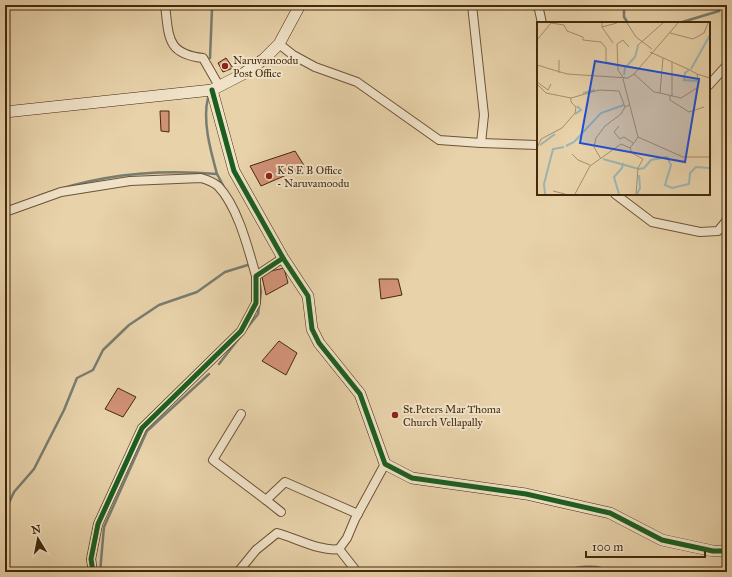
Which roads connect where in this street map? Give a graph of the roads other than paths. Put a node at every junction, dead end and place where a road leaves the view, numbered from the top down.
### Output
1 (165, 5) edge
2 (300, 5) edge
3 (472, 5) edge
4 (538, 5) edge
5 (542, 22) edge
6 (279, 44) junction
7 (727, 65) edge
8 (710, 84) edge
9 (215, 88) junction
10 (5, 112) edge
11 (481, 143) junction
12 (537, 145) edge
13 (616, 195) edge
14 (5, 212) edge
15 (727, 220) edge
16 (283, 258) junction
17 (255, 272) junction
18 (241, 414) dead end
19 (385, 464) junction
20 (266, 500) junction
21 (281, 512) dead end
22 (358, 514) junction
23 (339, 549) junction
24 (727, 551) edge
25 (93, 572) edge
26 (238, 572) edge
27 (357, 572) edge

1 - 9 street
2 - 6 street
3 - 11 street
4 - 5 street
6 - 9 street
6 - 11 street
7 - 8 street
9 - 10 street
9 - 16 street
11 - 12 street
13 - 15 street
14 - 17 street
16 - 17 street
16 - 19 street
17 - 25 street
18 - 20 street
19 - 22 street
19 - 24 street
20 - 21 street
20 - 22 street
22 - 23 street
23 - 26 street
23 - 27 street

